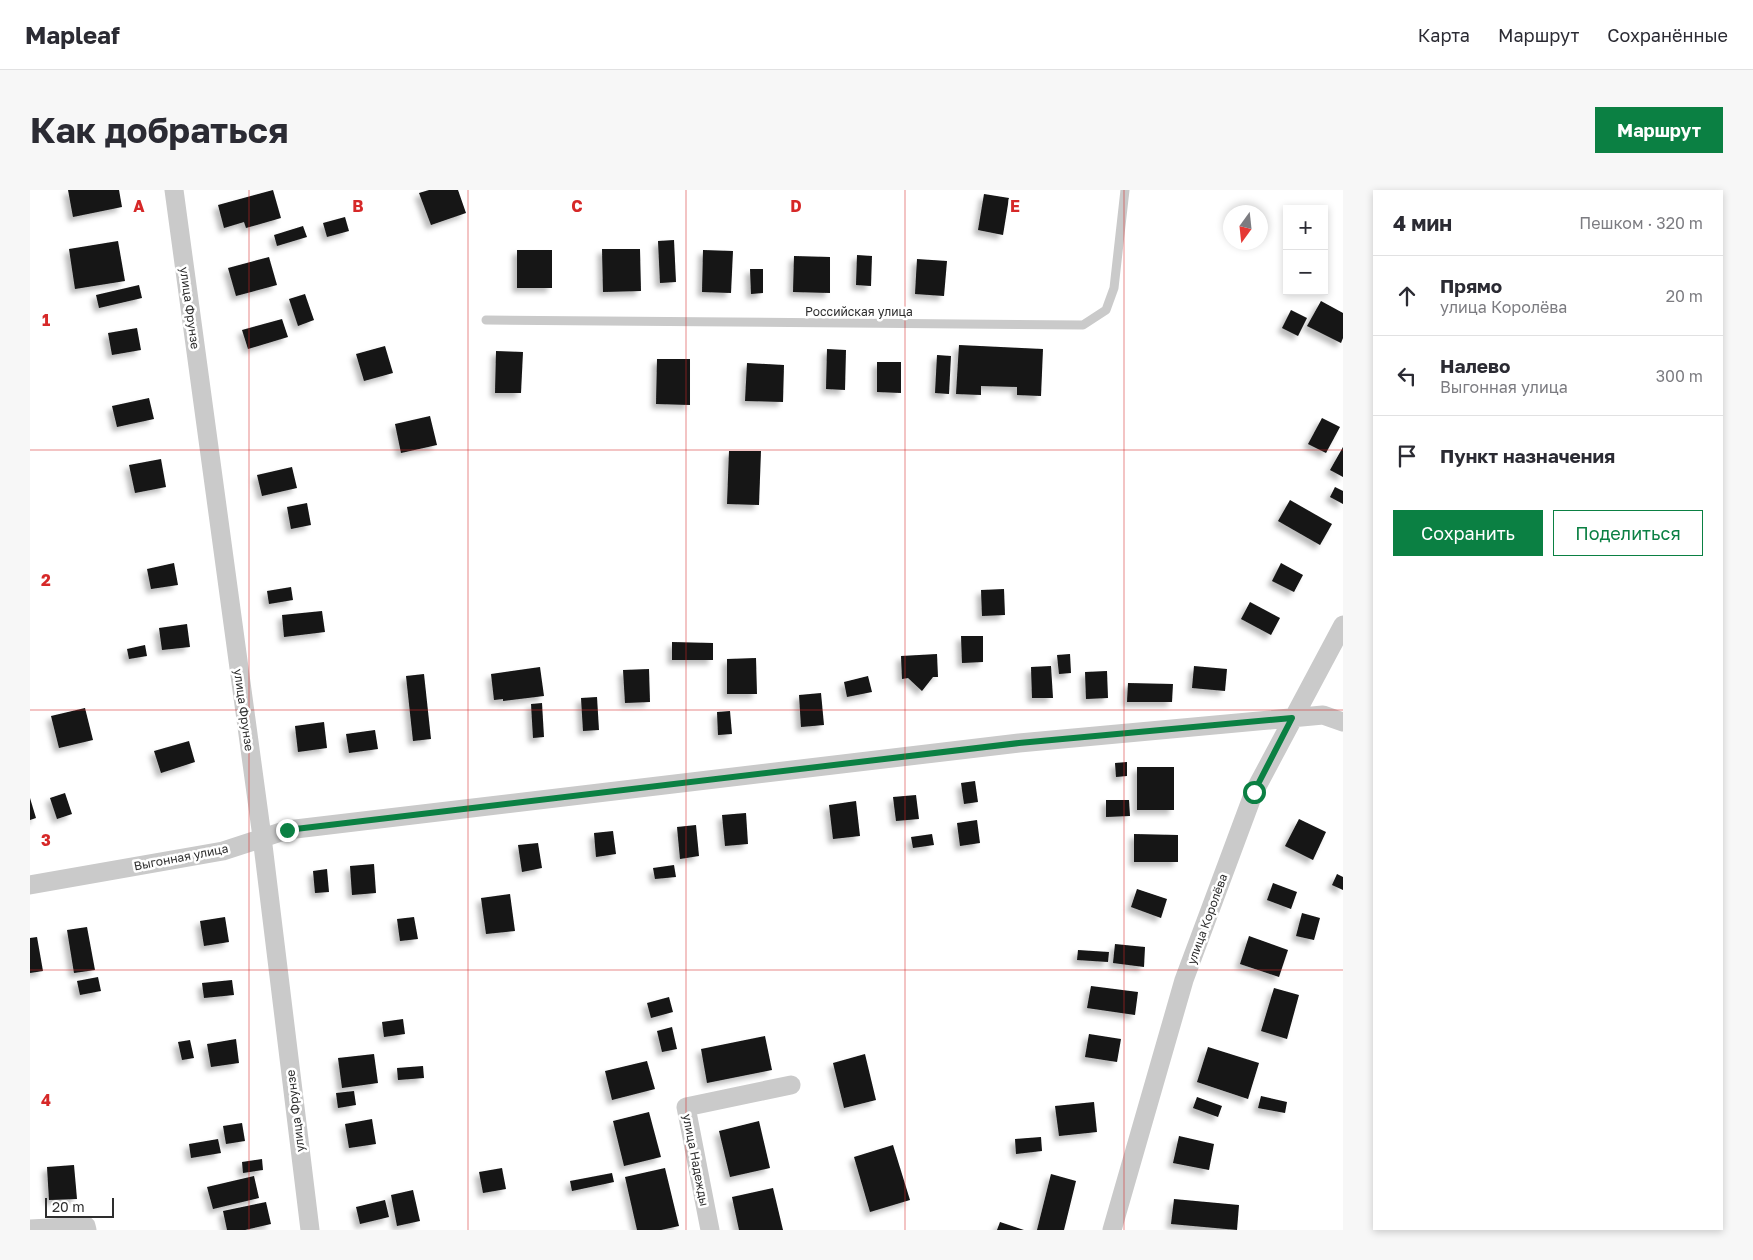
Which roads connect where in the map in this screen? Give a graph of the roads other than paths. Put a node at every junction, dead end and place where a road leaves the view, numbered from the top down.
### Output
1 (174, 190) edge
2 (1125, 190) edge
3 (486, 320) dead end
4 (1343, 625) edge
5 (1292, 718) junction
6 (1343, 722) edge
7 (262, 837) junction
8 (30, 885) edge
9 (791, 1085) dead end
10 (30, 1229) edge
11 (88, 1230) edge
12 (310, 1230) edge
13 (710, 1230) edge
14 (1112, 1230) edge

1 - 7 street, улица Фрунзе
2 - 3 lane, Российская улица
4 - 5 street, улица Королёва
5 - 6 street, Выгонная улица
5 - 7 street, Выгонная улица
5 - 14 street, улица Королёва
7 - 8 street, Выгонная улица
7 - 12 street, улица Фрунзе
9 - 13 street, улица Надежды
10 - 11 street

